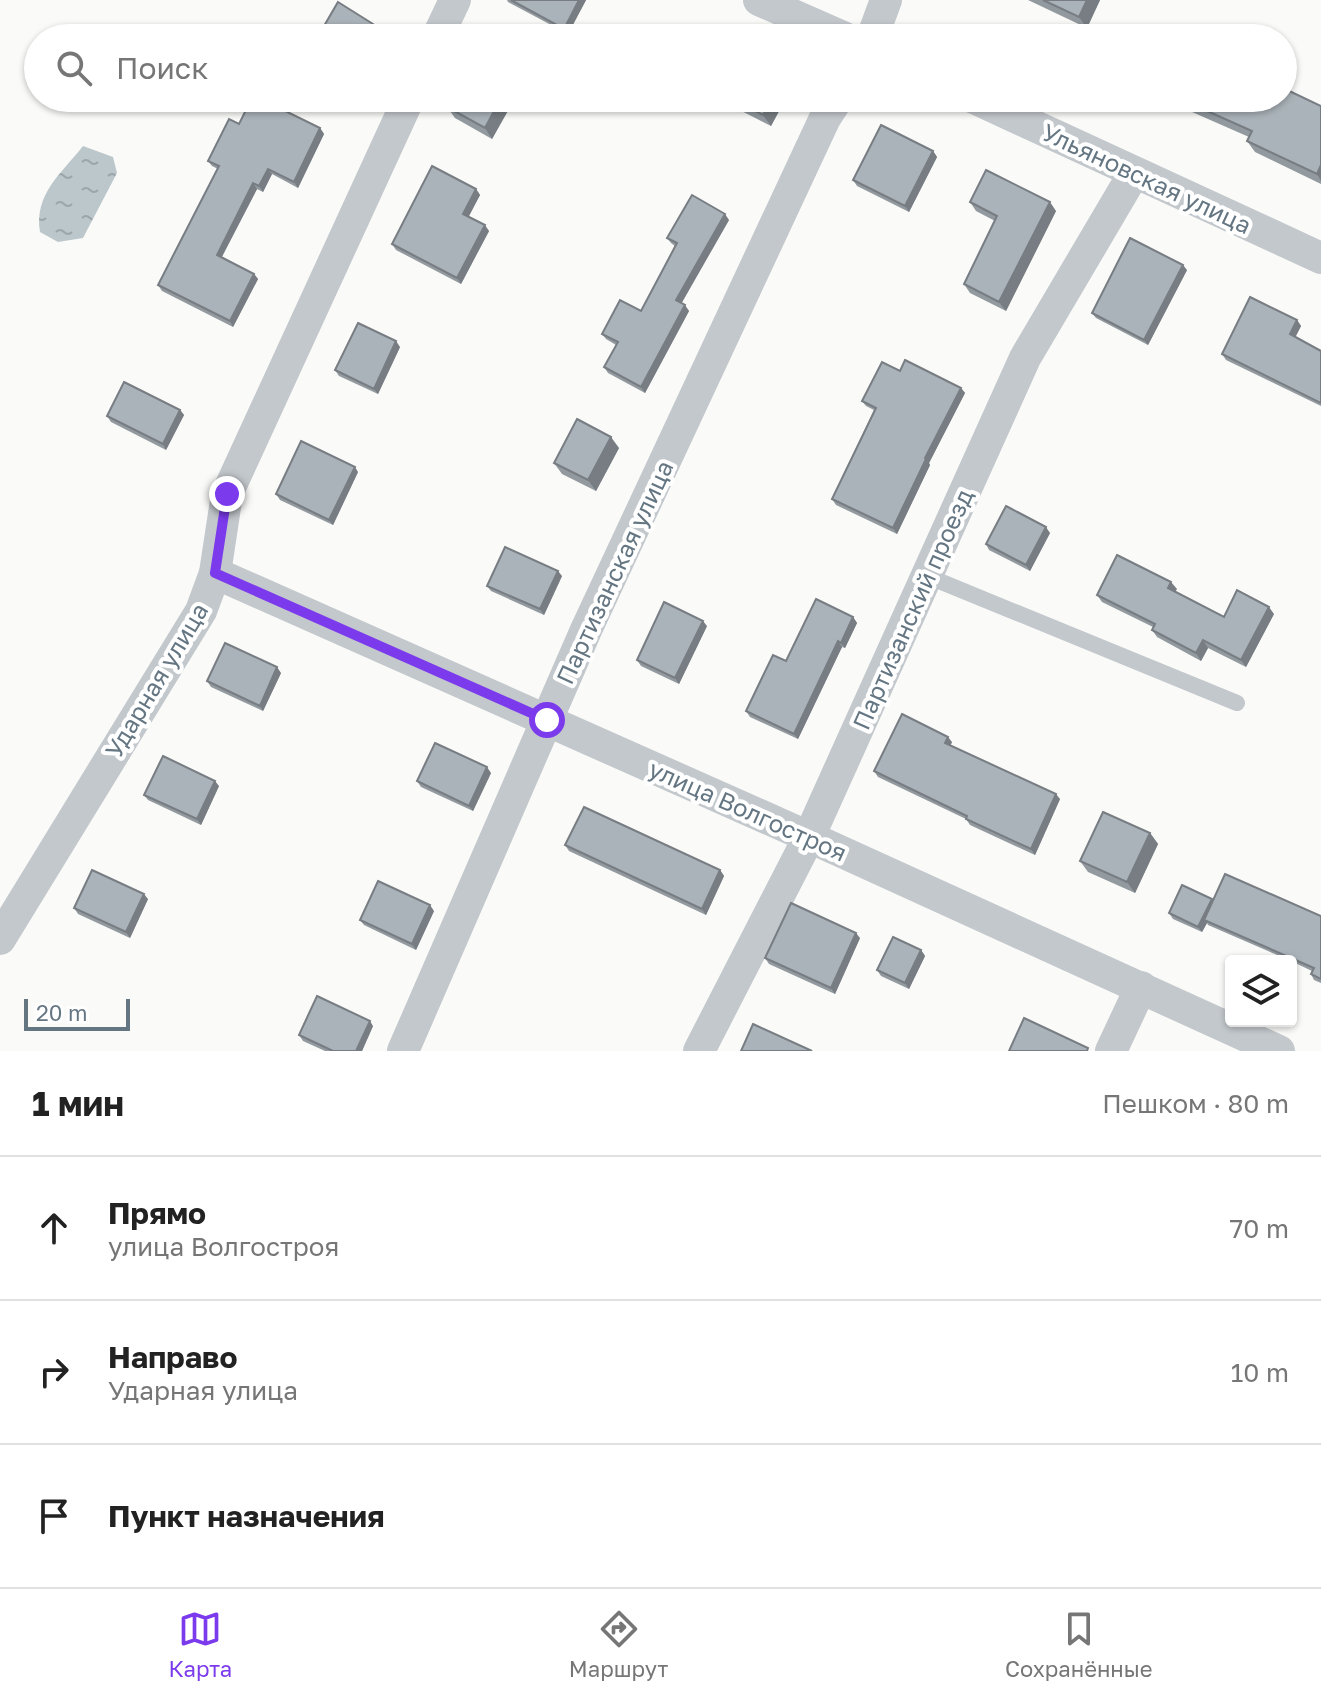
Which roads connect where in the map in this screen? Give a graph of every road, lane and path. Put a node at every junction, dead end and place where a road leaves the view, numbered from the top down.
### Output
1 (455, 0) edge
2 (759, 0) edge
3 (886, 0) edge
4 (444, 24) edge
5 (813, 24) edge
6 (877, 24) edge
7 (403, 112) edge
8 (829, 112) edge
9 (1004, 112) edge
10 (1134, 173) junction
11 (1321, 258) edge
12 (215, 573) junction
13 (927, 576) junction
14 (1237, 703) dead end
15 (547, 720) junction
16 (809, 837) junction
17 (0, 939) edge
18 (1141, 987) junction
19 (403, 1051) edge
20 (699, 1051) edge
21 (1111, 1051) edge
22 (1279, 1051) edge

1 - 4 street
2 - 5 street
3 - 6 street
7 - 12 street, Ударная улица
8 - 15 street, Партизанская улица
9 - 10 street, Ульяновская улица
10 - 11 street, Ульяновская улица
10 - 13 street, Партизанский проезд
12 - 15 street, улица Волгостроя
12 - 17 street, Ударная улица
13 - 14 lane
13 - 16 street, Партизанский проезд
15 - 16 street, улица Волгостроя
15 - 19 street, Партизанская улица
16 - 18 street, улица Волгостроя
16 - 20 street, Партизанский проезд
18 - 21 street
18 - 22 street, улица Волгостроя

